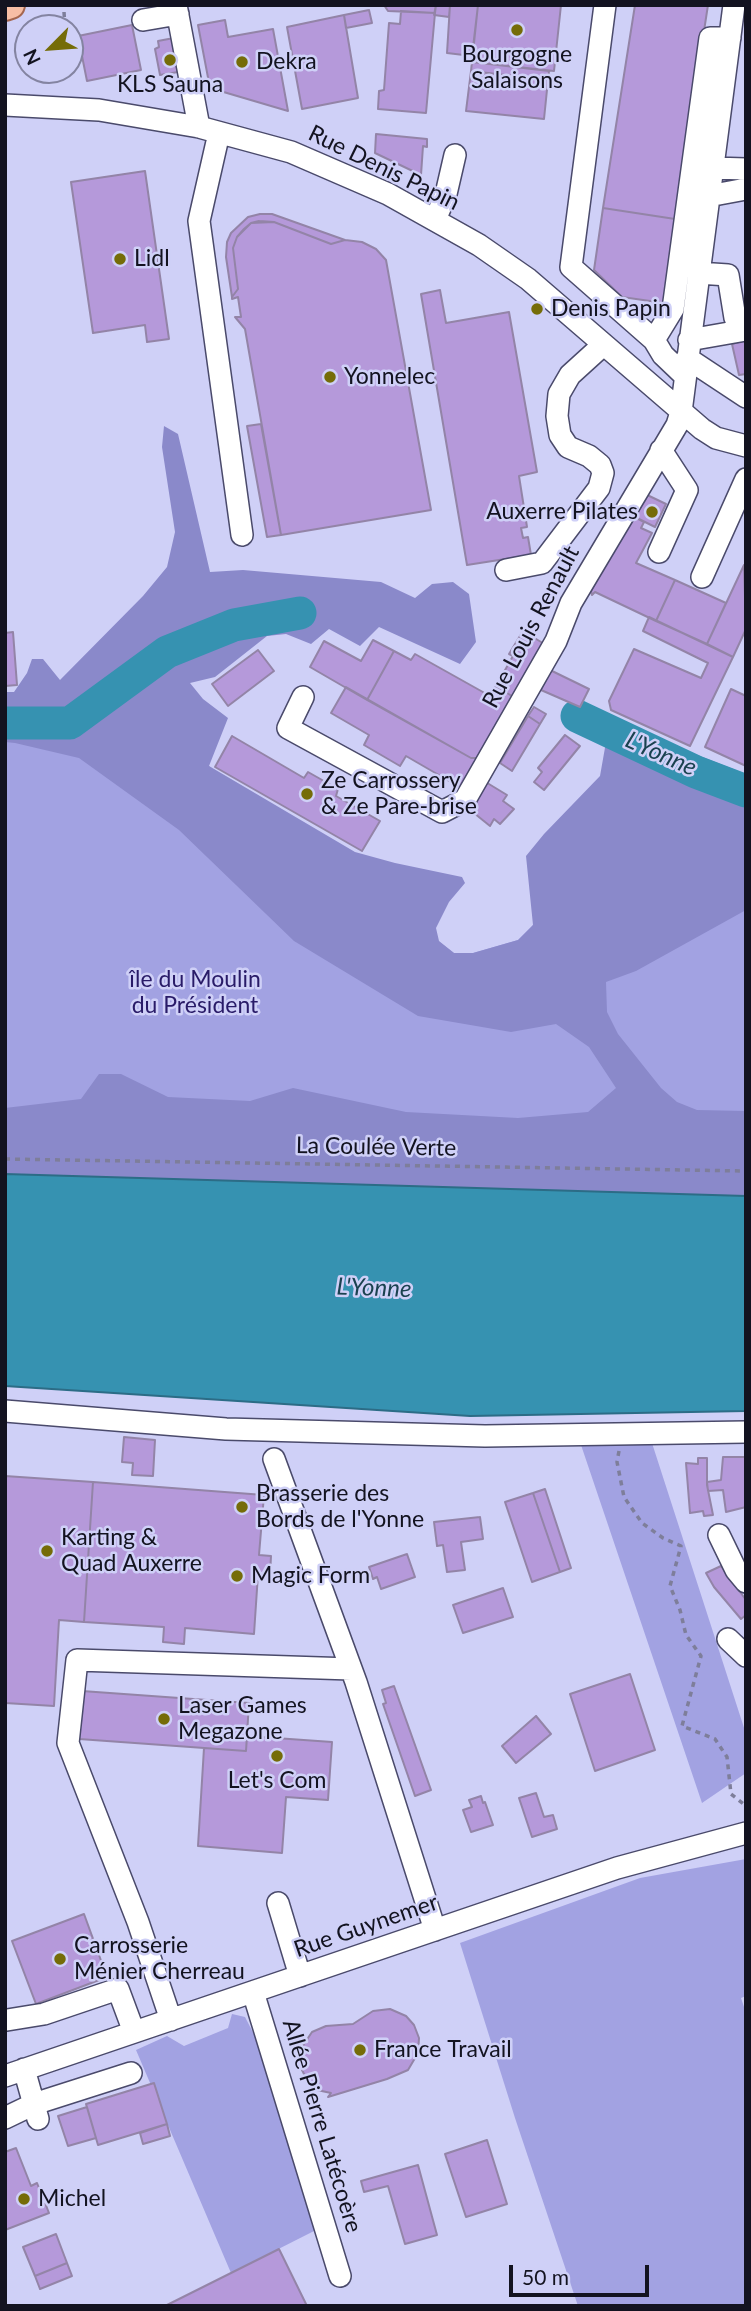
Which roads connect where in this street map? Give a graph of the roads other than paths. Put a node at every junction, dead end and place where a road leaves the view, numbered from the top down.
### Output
1 (11, 5) edge
2 (605, 5) edge
3 (734, 5) edge
4 (5, 7) edge
5 (177, 9) edge
6 (143, 20) dead end
7 (730, 38) junction
8 (5, 105) edge
9 (209, 130) junction
10 (455, 155) dead end
11 (713, 167) junction
12 (746, 169) edge
13 (746, 189) edge
14 (709, 192) junction
15 (435, 220) junction
16 (698, 273) junction
17 (740, 323) edge
18 (654, 340) junction
19 (603, 345) junction
20 (687, 358) junction
21 (746, 397) edge
22 (681, 412) junction
23 (746, 446) edge
24 (661, 450) junction
25 (746, 480) edge
26 (242, 535) dead end
27 (659, 552) dead end
28 (506, 570) dead end
29 (702, 577) dead end
30 (303, 697) dead end
31 (5, 1411) edge
32 (746, 1432) edge
33 (274, 1459) dead end
34 (719, 1535) dead end
35 (746, 1582) edge
36 (728, 1639) dead end
37 (746, 1656) edge
38 (351, 1669) junction
39 (744, 1829) edge
40 (278, 1903) dead end
41 (435, 1930) junction
42 (300, 1976) junction
43 (253, 1992) junction
44 (6, 2019) edge
45 (171, 2020) junction
46 (134, 2032) junction
47 (15, 2073) edge
48 (131, 2073) dead end
49 (36, 2112) junction
50 (5, 2118) edge
51 (340, 2276) dead end

1 - 4 main road
2 - 18 street
3 - 7 street, Rue Louis Renault
5 - 6 street
5 - 9 street
7 - 11 street, Rue Louis Renault
7 - 18 street
8 - 9 street, Rue Denis Papin
9 - 15 street, Rue Denis Papin
9 - 26 street
10 - 15 street
11 - 12 street
11 - 14 street, Rue Louis Renault
13 - 14 street
14 - 16 street, Rue Louis Renault
15 - 19 street, Rue Denis Papin
16 - 17 street
16 - 20 street, Rue Louis Renault
17 - 20 street
18 - 20 street
19 - 22 street, Rue Denis Papin
19 - 28 street
20 - 21 street
20 - 22 street, Rue Louis Renault
22 - 23 street, Rue Denis Papin
22 - 24 street, Rue Louis Renault
24 - 27 street
24 - 30 street, Rue Louis Renault
25 - 29 street
31 - 32 street
33 - 38 street
34 - 35 street
36 - 37 street
38 - 41 street
38 - 45 street
39 - 41 street, Rue Guynemer
40 - 42 street
41 - 42 street, Rue Guynemer
42 - 43 street, Rue Guynemer
43 - 45 street, Rue Guynemer
43 - 51 street, Allée Pierre Latécoère
44 - 46 street
45 - 46 street, Rue Guynemer
46 - 47 street, Rue Guynemer
47 - 49 street
48 - 49 street
49 - 50 street

